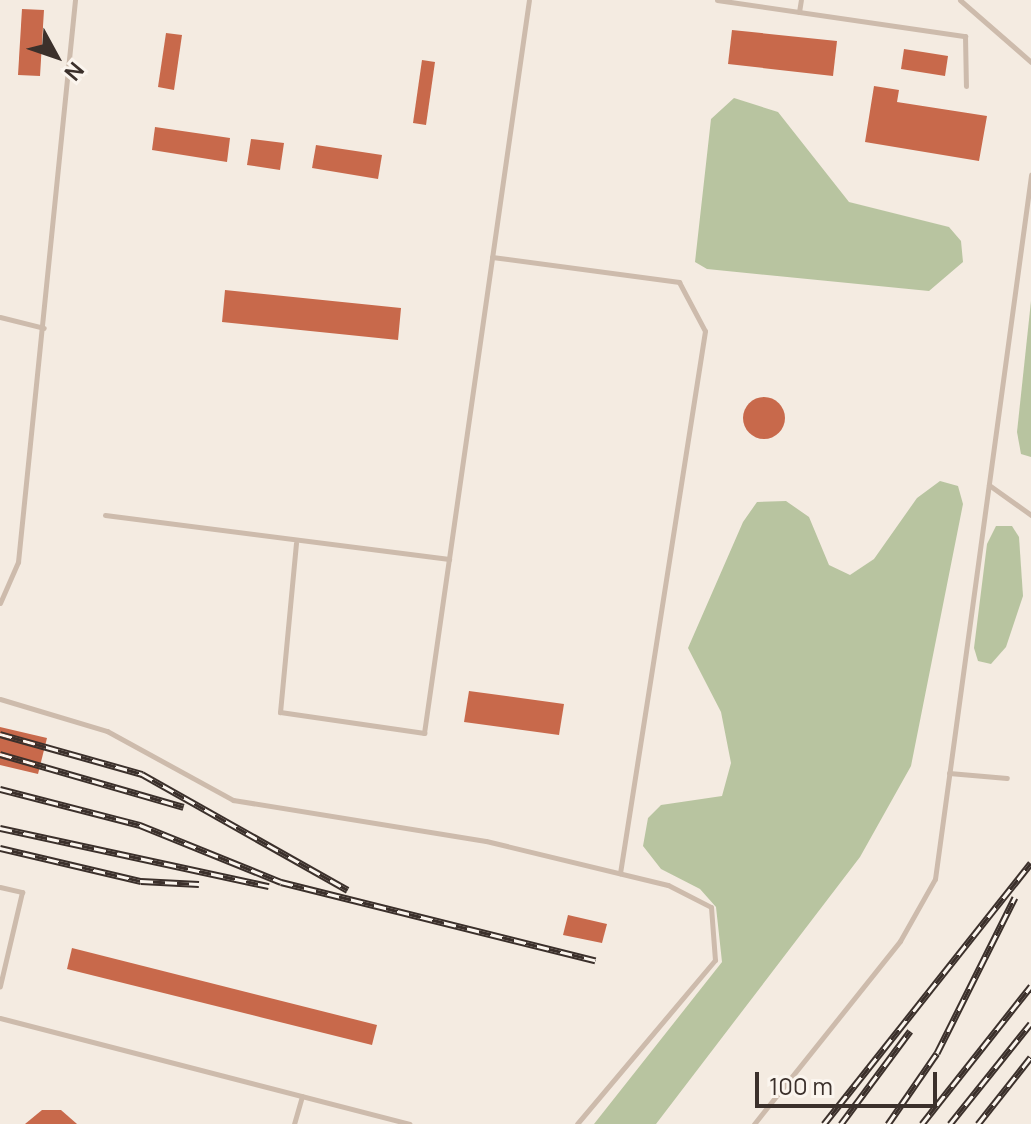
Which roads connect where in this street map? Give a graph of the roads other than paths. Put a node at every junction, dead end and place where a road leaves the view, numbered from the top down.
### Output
1 (75, 0) edge
2 (529, 0) edge
3 (717, 0) edge
4 (801, 0) edge
5 (960, 0) edge
6 (799, 12) junction
7 (1031, 62) edge
8 (966, 86) dead end
9 (1031, 175) edge
10 (492, 257) junction
11 (0, 317) edge
12 (44, 328) junction
13 (989, 485) junction
14 (1029, 506) edge
15 (105, 515) dead end
16 (1031, 515) edge
17 (296, 543) junction
18 (449, 559) junction
19 (0, 603) edge
20 (0, 699) edge
21 (949, 773) junction
22 (1007, 778) dead end
23 (620, 873) junction
24 (0, 887) edge
25 (0, 986) edge
26 (0, 1018) edge
27 (302, 1096) junction
28 (294, 1124) edge
29 (409, 1124) edge
30 (577, 1124) edge
31 (754, 1124) edge

1 - 12 lane
2 - 10 lane
3 - 6 lane
4 - 6 lane
5 - 7 lane
6 - 8 lane
9 - 13 lane
10 - 18 lane
10 - 23 lane
11 - 12 lane
12 - 19 lane
13 - 14 lane
13 - 21 lane
14 - 16 lane
15 - 17 lane
17 - 18 lane
17 - 18 lane
20 - 23 lane
21 - 22 lane
21 - 31 lane
23 - 30 lane
24 - 25 lane
26 - 27 lane
27 - 28 lane
27 - 29 lane

